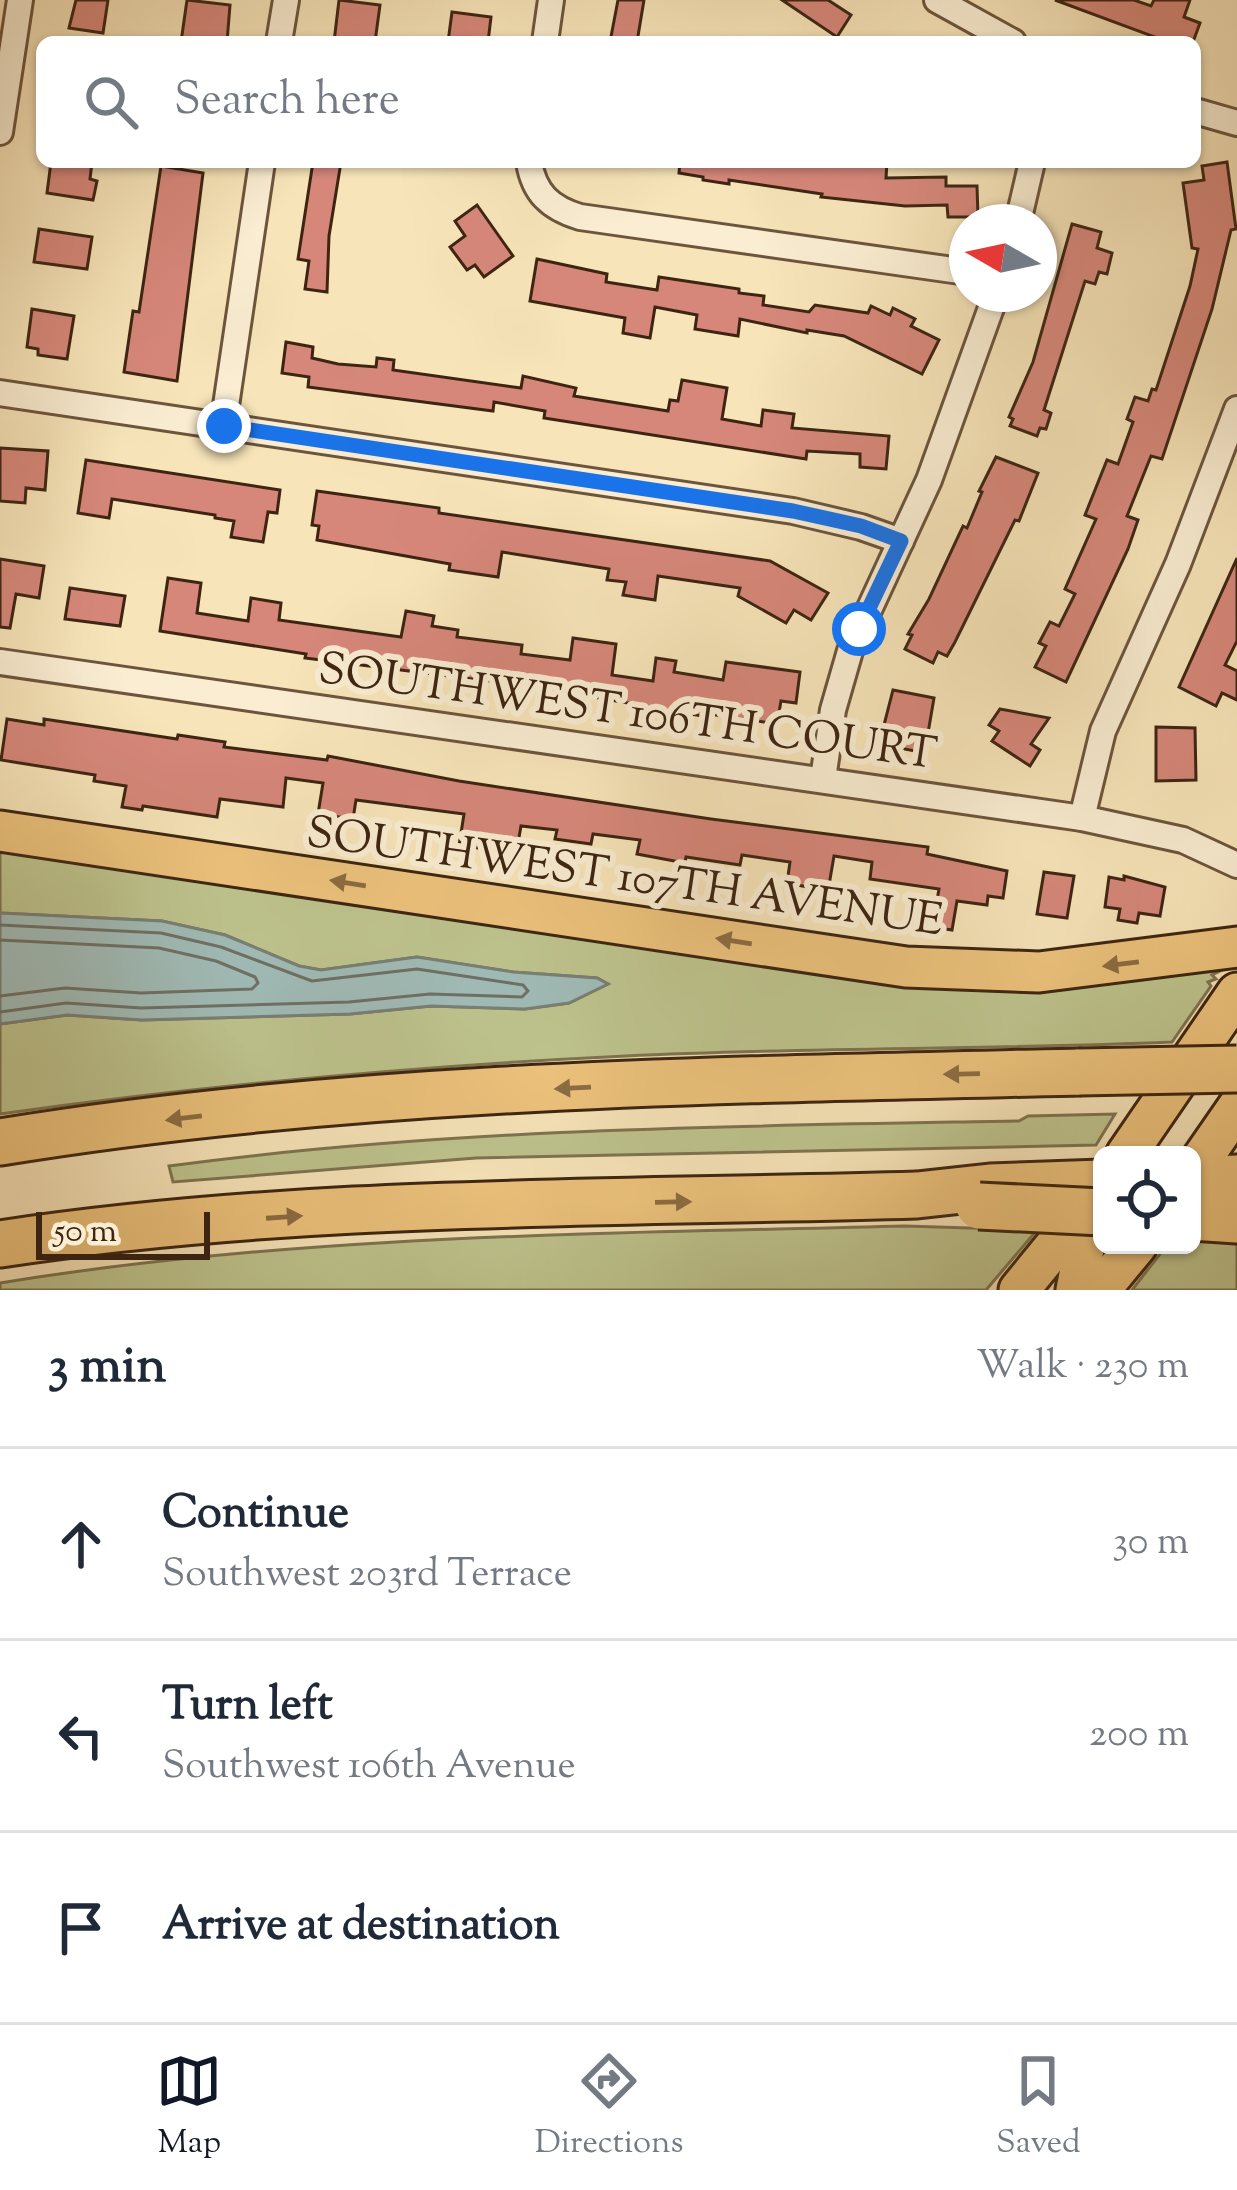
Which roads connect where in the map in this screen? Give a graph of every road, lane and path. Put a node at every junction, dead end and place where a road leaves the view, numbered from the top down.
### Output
1 (20, 0) edge
2 (286, 0) edge
3 (551, 0) edge
4 (937, 0) edge
5 (281, 36) edge
6 (546, 36) edge
7 (1002, 36) edge
8 (1201, 113) edge
9 (1237, 123) edge
10 (0, 132) edge
11 (261, 168) edge
12 (531, 168) edge
13 (1031, 168) edge
14 (1022, 204) edge
15 (949, 269) edge
16 (990, 312) edge
17 (0, 393) edge
18 (1237, 409) edge
19 (224, 426) junction
20 (901, 541) junction
21 (0, 662) edge
22 (823, 779) junction
23 (1082, 818) junction
24 (0, 831) edge
25 (1237, 865) edge
26 (1230, 952) edge
27 (1237, 993) edge
28 (1237, 1070) edge
29 (1237, 1108) edge
30 (0, 1142) edge
31 (1132, 1146) edge
32 (1201, 1162) edge
33 (1201, 1176) edge
34 (1237, 1178) edge
35 (1093, 1196) edge
36 (1093, 1203) edge
37 (1201, 1218) edge
38 (1237, 1220) edge
39 (1093, 1221) edge
40 (0, 1244) edge
41 (1130, 1254) edge
42 (1019, 1290) edge
43 (1076, 1290) edge
44 (1100, 1290) edge

1 - 10 street
2 - 5 street
3 - 6 street
4 - 7 street
8 - 9 street
11 - 19 street
12 - 15 street
13 - 14 street
16 - 20 street
17 - 19 street
18 - 23 street
19 - 20 street
20 - 22 street
21 - 22 street, SOUTHWEST 106TH COURT
22 - 23 street, SOUTHWEST 106TH COURT
23 - 25 street, SOUTHWEST 106TH COURT
26 -> 24 main road, SOUTHWEST 107TH AVENUE
27 - 31 main road
28 -> 30 highway, bridge
29 - 32 main road
33 - 34 highway
40 -> 35 highway, bridge
36 - 42 main road
37 - 38 highway
39 - 43 main road
41 - 44 main road

